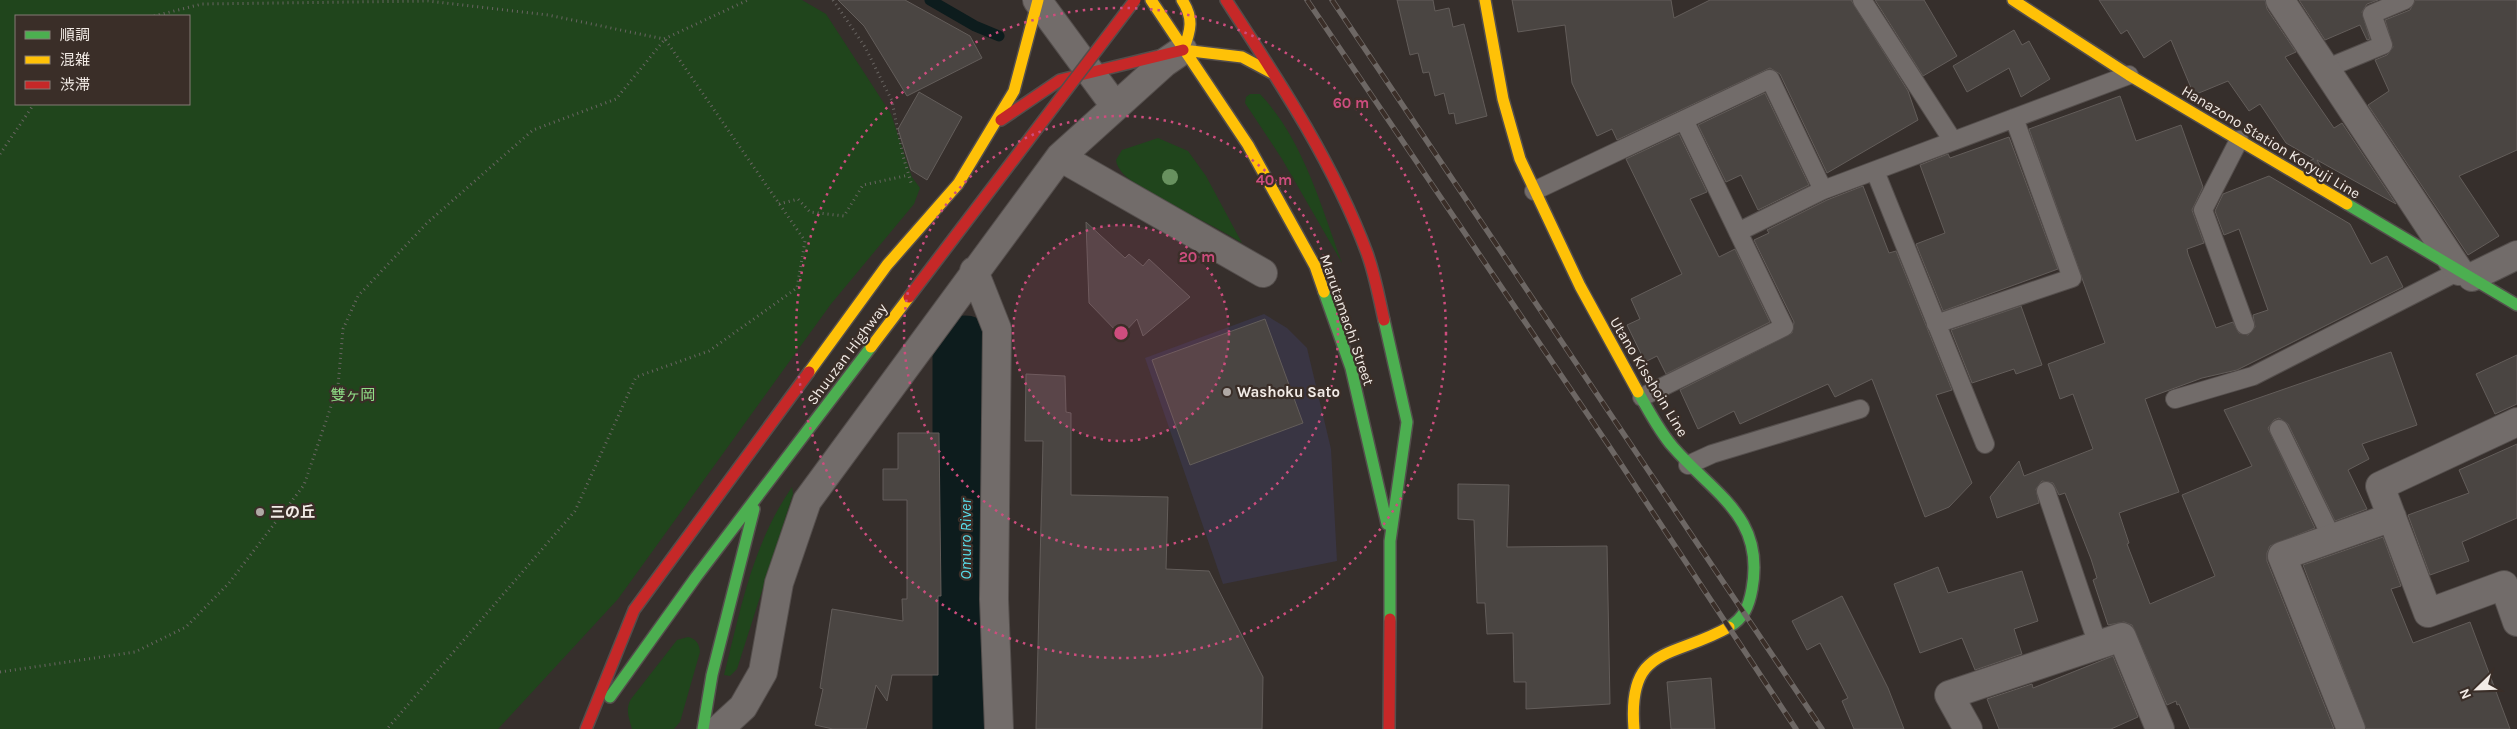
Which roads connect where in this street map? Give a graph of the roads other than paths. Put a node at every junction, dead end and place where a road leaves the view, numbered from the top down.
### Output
1 (1037, 0) edge
2 (1135, 0) edge
3 (1151, 0) edge
4 (1182, 0) edge
5 (1226, 0) edge
6 (1485, 0) edge
7 (1862, 0) edge
8 (2012, 0) edge
9 (2280, 0) edge
10 (2405, 0) edge
11 (1183, 50) junction
12 (2326, 69) junction
13 (1090, 72) junction
14 (1275, 75) junction
15 (2129, 75) junction
16 (1115, 106) junction
17 (2014, 118) junction
18 (1684, 120) junction
19 (993, 126) junction
20 (2239, 140) junction
21 (1953, 141) junction
22 (1060, 157) junction
23 (1875, 170) junction
24 (1824, 190) junction
25 (1534, 192) junction
26 (1738, 232) junction
27 (2517, 255) edge
28 (974, 271) junction
29 (1262, 273) dead end
30 (2465, 274) junction
31 (2517, 305) edge
32 (1936, 324) junction
33 (2245, 325) dead end
34 (1642, 397) junction
35 (2175, 399) dead end
36 (1860, 409) dead end
37 (2517, 422) edge
38 (2279, 428) dead end
39 (1985, 444) dead end
40 (1688, 465) junction
41 (2046, 491) dead end
42 (758, 496) junction
43 (2392, 517) junction
44 (2332, 538) junction
45 (1390, 540) junction
46 (2517, 622) edge
47 (2098, 645) junction
48 (586, 729) edge
49 (702, 729) edge
50 (719, 729) edge
51 (1000, 729) edge
52 (1389, 729) edge
53 (1634, 729) edge
54 (1968, 729) edge
55 (2160, 729) edge
56 (2351, 729) edge

1 - 13 street
1 - 19 main road
2 - 42 main road, Shuuzan Highway, bridge
3 - 11 main road, Marutamachi Street
4 - 11 main road
5 - 14 main road, Marutamachi Street
6 - 25 main road, Utano Kisshoin Line
7 - 21 lane
8 - 15 main road, Hanazono Station Koryuji Line
9 - 12 street
10 - 12 lane
11 - 13 main road
11 - 14 main road
11 - 16 street
11 - 45 main road, Marutamachi Street
12 - 30 street
13 - 16 street
13 - 19 main road
14 - 45 main road, Marutamachi Street
15 - 17 lane
15 - 20 main road, Hanazono Station Koryuji Line
16 - 22 street
17 - 21 lane
17 - 32 lane
18 - 24 lane
18 - 25 lane
18 - 26 lane
19 - 48 main road
20 - 30 main road, Hanazono Station Koryuji Line
20 - 33 lane
21 - 23 lane
22 - 28 street
22 - 29 street
23 - 24 lane
23 - 32 lane
24 - 26 lane
25 - 34 main road, Utano Kisshoin Line
26 - 34 lane
27 - 30 street
28 - 50 street
28 - 51 street
30 - 31 main road, Hanazono Station Koryuji Line
30 - 35 lane
32 - 39 lane
34 - 40 main road, Utano Kisshoin Line
36 - 40 lane
37 - 43 street
38 - 44 lane
40 - 53 main road, Utano Kisshoin Line
41 - 47 lane
42 - 48 main road, Shuuzan Highway
42 - 49 main road
43 - 44 street
43 - 46 street
44 - 56 street
45 - 52 main road, Marutamachi Street
47 - 54 street
47 - 55 street

